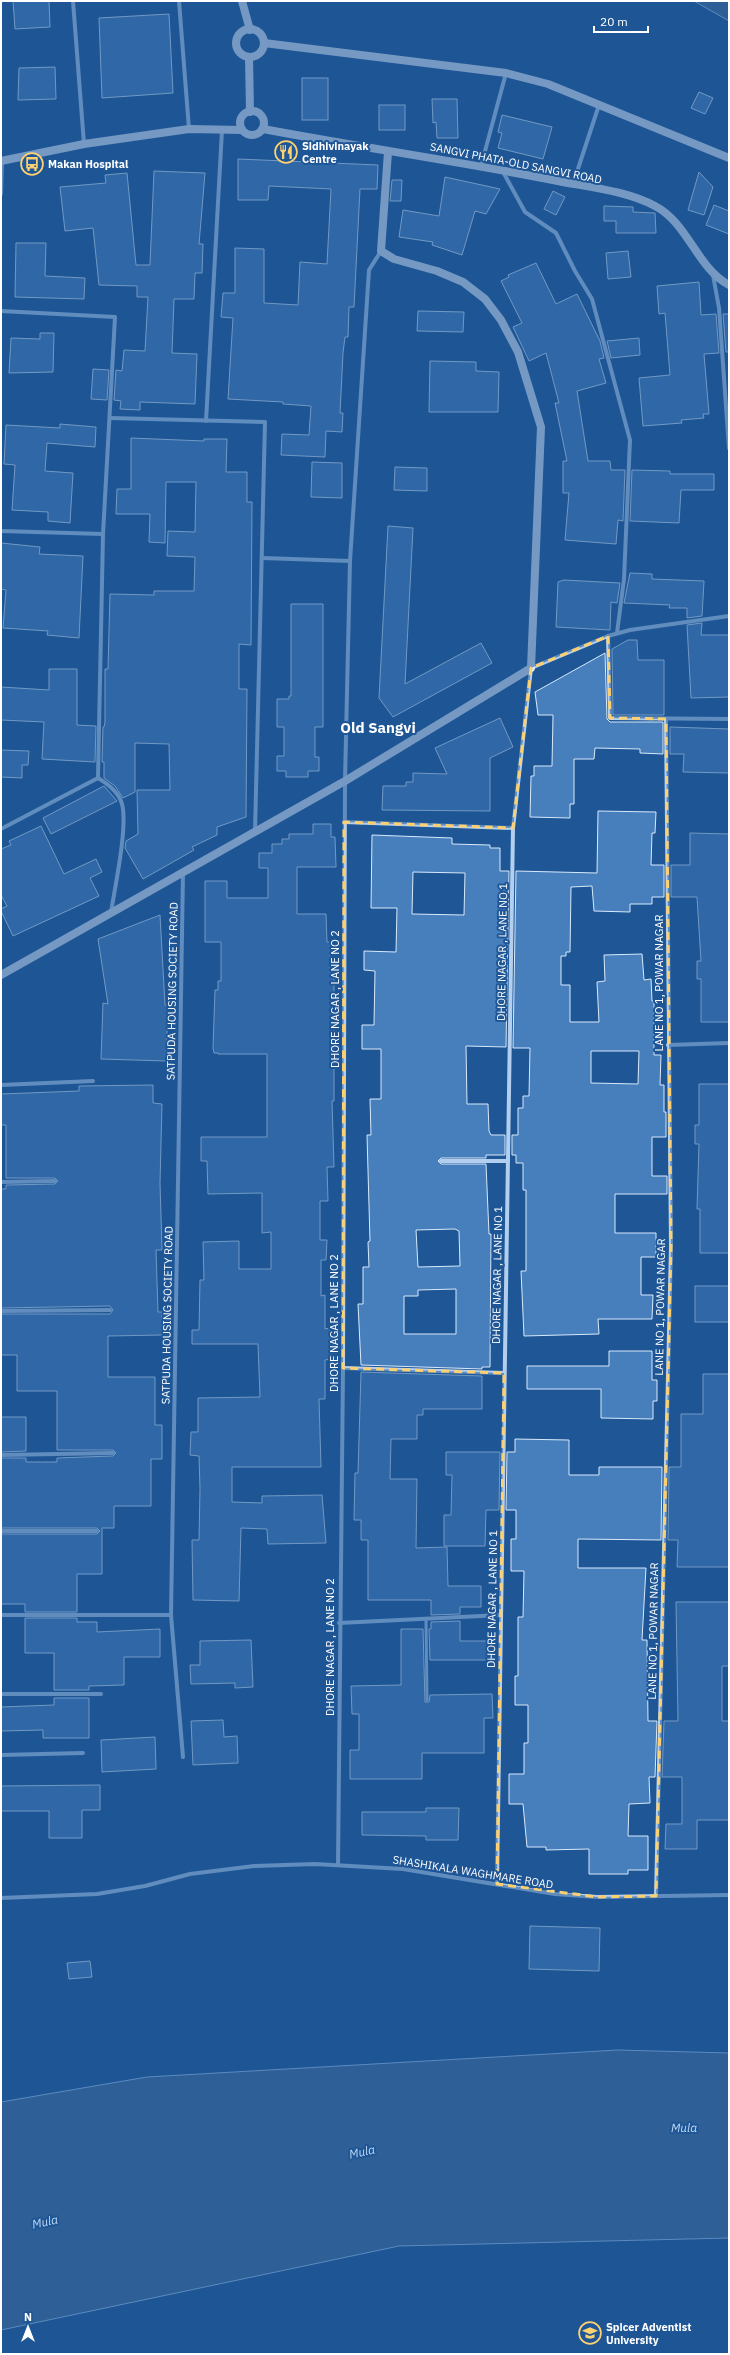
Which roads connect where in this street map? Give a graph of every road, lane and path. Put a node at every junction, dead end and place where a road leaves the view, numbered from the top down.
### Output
1 (73, 1) edge
2 (179, 1) edge
3 (242, 1) edge
4 (250, 30) junction
5 (264, 43) junction
6 (249, 57) junction
7 (506, 73) junction
8 (599, 104) junction
9 (250, 112) junction
10 (189, 129) junction
11 (263, 129) junction
12 (222, 130) junction
13 (242, 130) junction
14 (84, 144) junction
15 (388, 152) junction
16 (729, 158) edge
17 (2, 161) edge
18 (481, 166) junction
19 (502, 170) junction
20 (573, 185) junction
21 (1, 194) edge
22 (381, 251) junction
23 (713, 272) junction
24 (729, 285) edge
25 (1, 311) edge
26 (110, 418) junction
27 (206, 422) junction
28 (729, 448) edge
29 (1, 531) edge
30 (103, 534) junction
31 (262, 558) junction
32 (350, 561) junction
33 (729, 616) edge
34 (617, 634) junction
35 (608, 636) junction
36 (531, 668) junction
37 (666, 719) junction
38 (729, 719) edge
39 (98, 778) junction
40 (344, 781) junction
41 (344, 822) junction
42 (513, 828) junction
43 (1, 830) edge
44 (255, 832) junction
45 (183, 872) junction
46 (111, 913) junction
47 (1, 975) edge
48 (729, 1043) edge
49 (668, 1045) junction
50 (93, 1081) dead end
51 (1, 1085) edge
52 (441, 1161) dead end
53 (508, 1162) junction
54 (55, 1181) dead end
55 (1, 1182) edge
56 (110, 1310) dead end
57 (1, 1311) edge
58 (343, 1368) junction
59 (504, 1373) junction
60 (113, 1454) dead end
61 (1, 1455) edge
62 (1, 1531) edge
63 (98, 1531) dead end
64 (1, 1615) edge
65 (171, 1615) junction
66 (501, 1615) junction
67 (426, 1619) junction
68 (339, 1624) junction
69 (1, 1694) edge
70 (101, 1694) dead end
71 (427, 1700) dead end
72 (83, 1753) dead end
73 (1, 1755) edge
74 (183, 1757) dead end
75 (338, 1865) junction
76 (497, 1884) junction
77 (729, 1895) edge
78 (656, 1896) junction
79 (1, 1898) edge

1 - 14 street
2 - 10 street
3 - 4 street
4 - 5 street
4 - 6 street
5 - 6 street
5 - 7 street
6 - 9 street
7 - 8 street
7 - 18 street
8 - 16 street
8 - 20 street
9 - 11 street
9 - 13 street
10 - 12 street
10 - 14 street
11 - 13 street
11 - 15 street, SANGVI PHATA-OLD SANGVI ROAD
12 - 13 street
12 - 27 street
14 - 17 street
15 - 18 street, SANGVI PHATA-OLD SANGVI ROAD
15 - 22 street
17 - 21 street
18 - 19 street, SANGVI PHATA-OLD SANGVI ROAD
19 - 20 street, SANGVI PHATA-OLD SANGVI ROAD
19 - 34 street
20 - 23 street, SANGVI PHATA-OLD SANGVI ROAD
22 - 32 street, DHORE NAGAR , LANE NO 2
22 - 36 street
23 - 24 street, SANGVI PHATA-OLD SANGVI ROAD
23 - 28 street
25 - 26 street
26 - 27 street
26 - 30 street
27 - 31 street
29 - 30 street
30 - 39 street
31 - 32 street
31 - 44 street
32 - 40 street, DHORE NAGAR , LANE NO 2
33 - 34 street
34 - 35 street
35 - 36 street
35 - 37 street
36 - 40 street
36 - 42 street, DHORE NAGAR , LANE NO 1
37 - 38 street
37 - 49 street, LANE NO 1, POWAR NAGAR
39 - 43 street
39 - 46 street
40 - 41 street, DHORE NAGAR , LANE NO 2
40 - 44 street
41 - 42 street
41 - 58 street, DHORE NAGAR , LANE NO 2
42 - 53 street, DHORE NAGAR , LANE NO 1
44 - 45 street
45 - 46 street
45 - 65 street, SATPUDA HOUSING SOCIETY ROAD
46 - 47 street
48 - 49 street
49 - 78 street, LANE NO 1, POWAR NAGAR
50 - 51 street
52 - 53 street
53 - 59 street, DHORE NAGAR , LANE NO 1
54 - 55 street
56 - 57 street
58 - 59 street
58 - 68 street, DHORE NAGAR , LANE NO 2
59 - 66 street, DHORE NAGAR , LANE NO 1
60 - 61 street
62 - 63 street
64 - 65 street
65 - 74 street, SATPUDA HOUSING SOCIETY ROAD
66 - 67 street
66 - 76 street, DHORE NAGAR , LANE NO 1
67 - 68 street
67 - 71 lane
68 - 75 street, DHORE NAGAR , LANE NO 2
69 - 70 street
72 - 73 street
75 - 76 street, SHASHIKALA WAGHMARE ROAD
75 - 79 street, SHASHIKALA WAGHMARE ROAD
76 - 78 street, SHASHIKALA WAGHMARE ROAD
77 - 78 street, SHASHIKALA WAGHMARE ROAD

